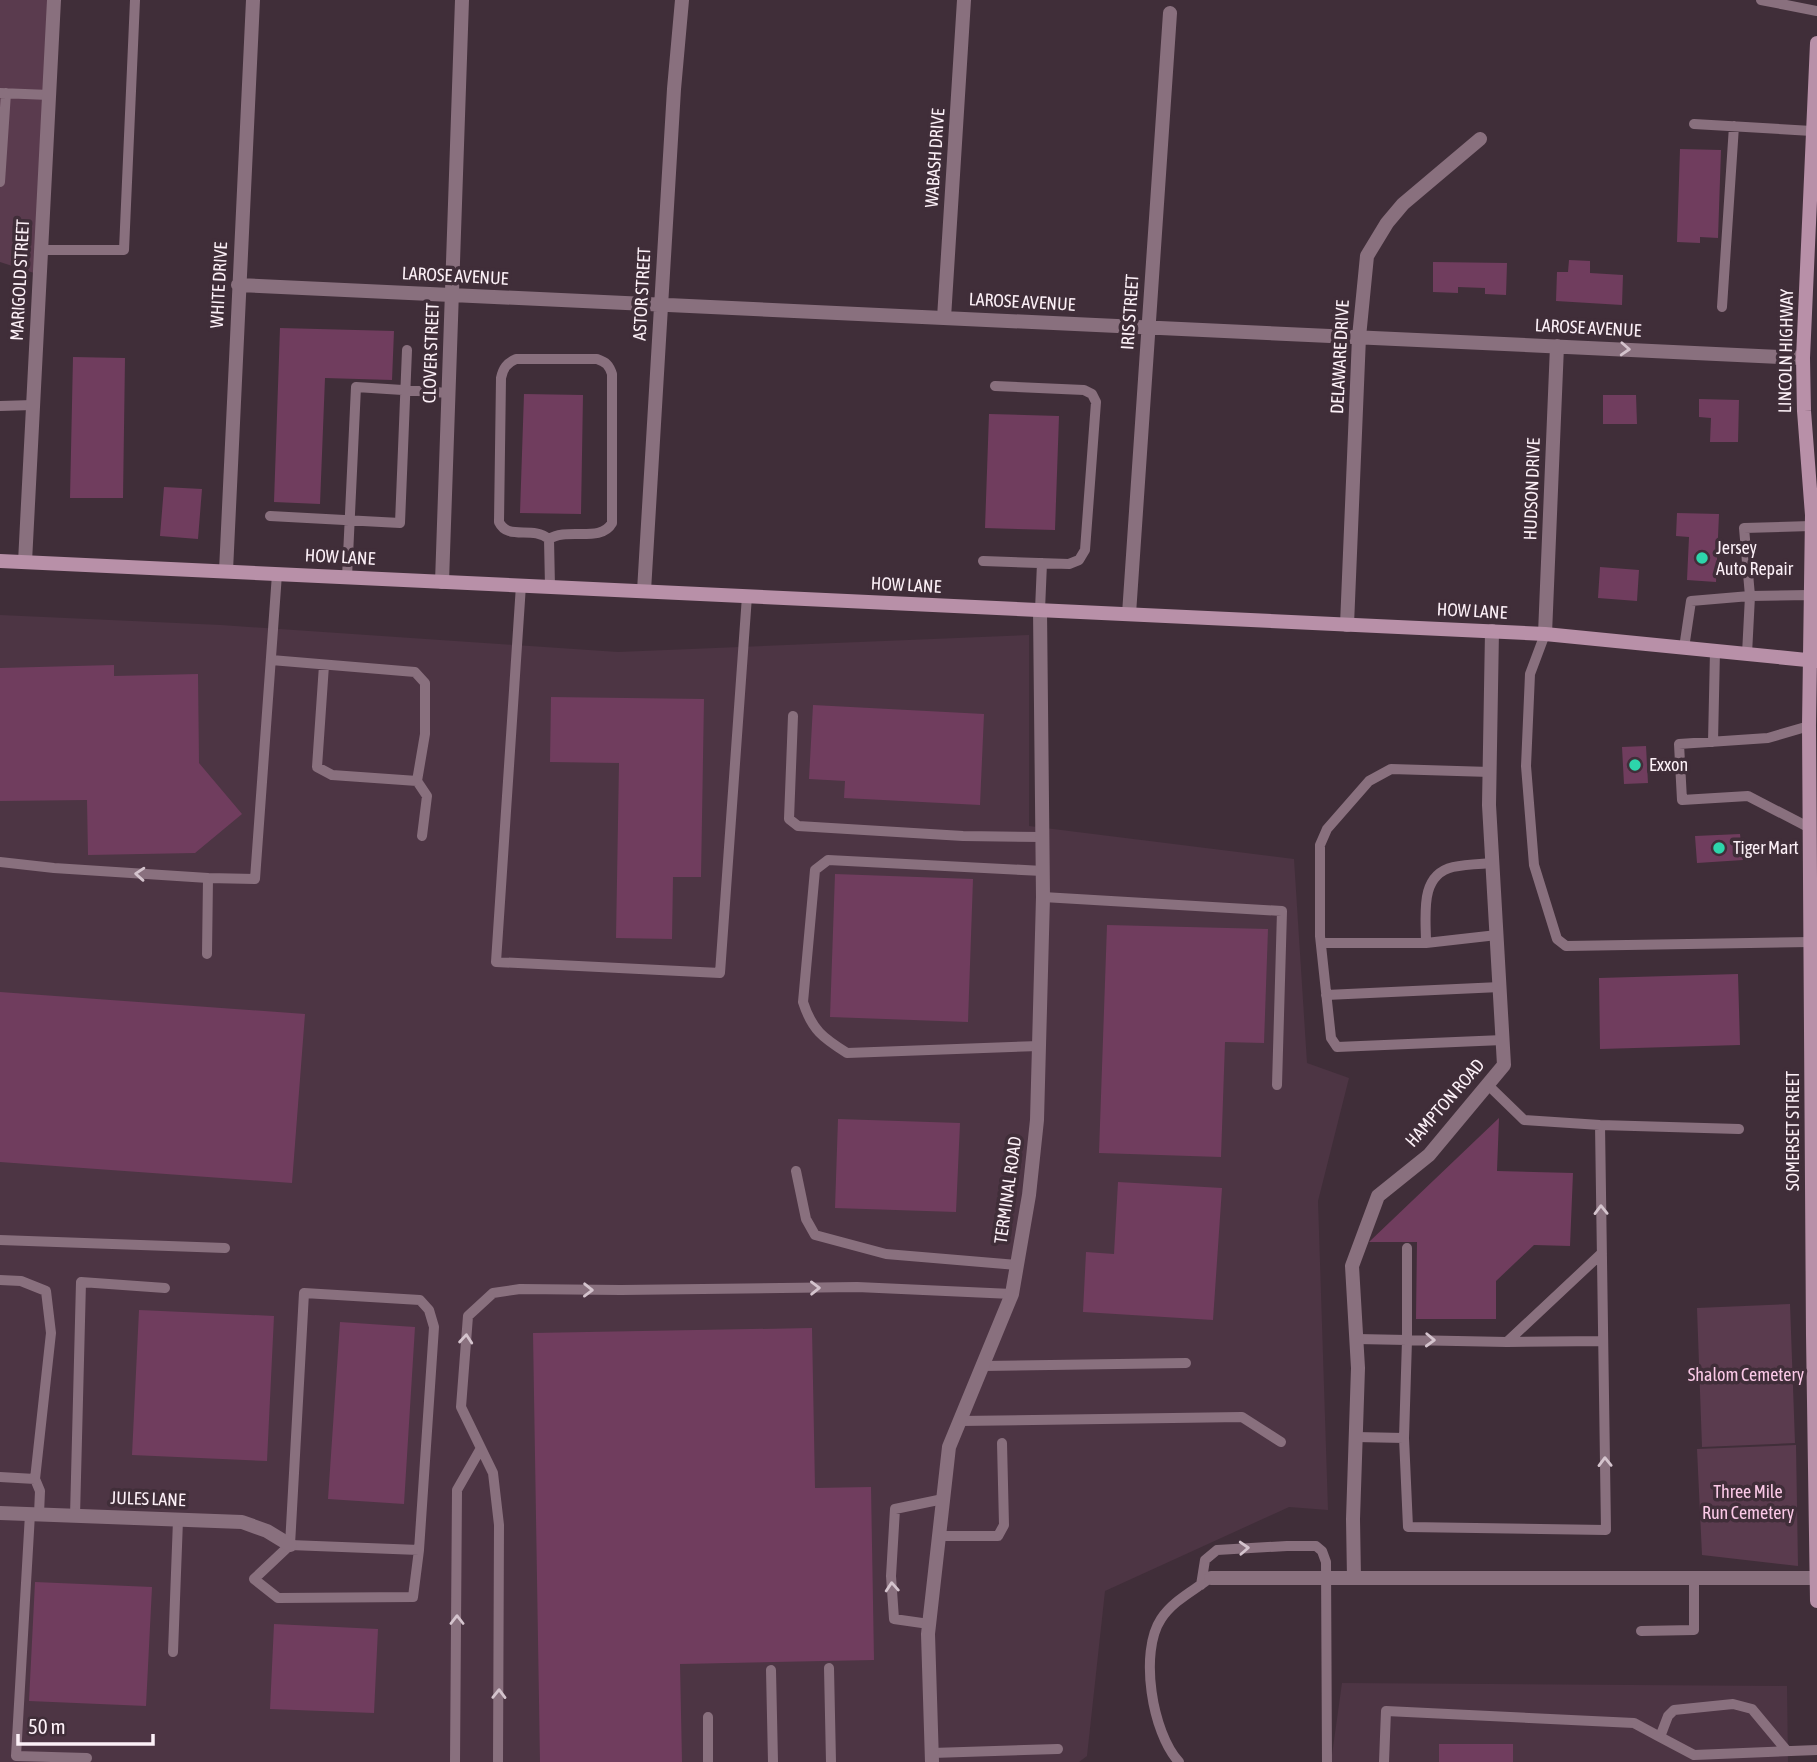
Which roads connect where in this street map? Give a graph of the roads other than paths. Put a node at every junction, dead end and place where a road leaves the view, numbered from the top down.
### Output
1 (54, 0) edge
2 (135, 0) edge
3 (253, 0) edge
4 (462, 0) edge
5 (682, 0) edge
6 (964, 0) edge
7 (1761, 0) edge
8 (1781, 1) edge
9 (1817, 11) edge
10 (1170, 13) dead end
11 (1817, 43) edge
12 (3, 93) edge
13 (49, 95) junction
14 (1694, 124) dead end
15 (1734, 126) junction
16 (1812, 131) junction
17 (1480, 139) dead end
18 (0, 182) edge
19 (1813, 235) edge
20 (41, 250) junction
21 (1812, 278) edge
22 (238, 285) junction
23 (452, 295) junction
24 (661, 305) junction
25 (1722, 307) dead end
26 (944, 318) junction
27 (1149, 327) junction
28 (1359, 337) junction
29 (1557, 346) junction
30 (407, 350) dead end
31 (1803, 358) junction
32 (995, 386) dead end
33 (406, 391) junction
34 (449, 393) junction
35 (0, 405) edge
36 (33, 405) junction
37 (1810, 412) edge
38 (270, 516) dead end
39 (1813, 519) edge
40 (349, 520) junction
41 (550, 539) junction
42 (0, 561) edge
43 (983, 561) dead end
44 (25, 562) junction
45 (1042, 563) junction
46 (226, 571) junction
47 (277, 574) junction
48 (347, 577) junction
49 (442, 582) junction
50 (521, 585) junction
51 (550, 587) junction
52 (644, 591) junction
53 (1814, 595) edge
54 (747, 596) junction
55 (1750, 596) junction
56 (1041, 610) junction
57 (1129, 614) junction
58 (1347, 625) junction
59 (1492, 631) junction
60 (1545, 634) junction
61 (1684, 648) junction
62 (1715, 651) junction
63 (1747, 654) junction
64 (271, 660) junction
65 (1813, 661) edge
66 (324, 665) junction
67 (793, 716) dead end
68 (1810, 726) junction
69 (1713, 742) junction
70 (1490, 772) junction
71 (417, 780) junction
72 (1810, 828) junction
73 (422, 836) dead end
74 (1043, 837) junction
75 (1814, 854) edge
76 (0, 862) edge
77 (1493, 863) junction
78 (1043, 871) junction
79 (208, 878) junction
80 (1043, 897) junction
81 (1814, 925) edge
82 (1497, 935) junction
83 (1811, 942) junction
84 (1321, 943) junction
85 (1426, 943) junction
86 (206, 954) dead end
87 (1500, 987) junction
88 (1326, 995) junction
89 (1503, 1040) junction
90 (1039, 1046) junction
91 (1277, 1085) dead end
92 (1488, 1085) junction
93 (1600, 1125) junction
94 (1740, 1129) dead end
95 (796, 1171) dead end
96 (0, 1240) edge
97 (225, 1248) dead end
98 (1407, 1248) dead end
99 (1602, 1253) junction
100 (1017, 1265) junction
101 (0, 1280) edge
102 (164, 1288) dead end
103 (1012, 1294) junction
104 (1815, 1335) edge
105 (1357, 1339) junction
106 (1407, 1340) junction
107 (1603, 1341) junction
108 (1507, 1342) junction
109 (1186, 1363) dead end
110 (983, 1366) junction
111 (960, 1421) junction
112 (1356, 1437) junction
113 (1404, 1438) junction
114 (1281, 1442) dead end
115 (1002, 1444) dead end
116 (481, 1448) junction
117 (0, 1477) edge
118 (35, 1479) junction
119 (943, 1499) junction
120 (0, 1513) edge
121 (35, 1514) junction
122 (75, 1516) junction
123 (178, 1520) junction
124 (939, 1536) junction
125 (290, 1545) junction
126 (419, 1550) junction
127 (1325, 1578) junction
128 (1354, 1578) junction
129 (1694, 1578) junction
130 (1817, 1578) edge
131 (1206, 1581) junction
132 (1817, 1601) edge
133 (929, 1624) junction
134 (1641, 1631) dead end
135 (173, 1652) dead end
136 (829, 1668) dead end
137 (771, 1670) dead end
138 (708, 1717) dead end
139 (1660, 1737) junction
140 (1058, 1749) dead end
141 (1817, 1750) edge
142 (1787, 1751) junction
143 (87, 1758) dead end
144 (932, 1758) edge
145 (455, 1762) edge
146 (498, 1762) edge
147 (708, 1762) edge
148 (773, 1762) edge
149 (831, 1762) edge
150 (1179, 1762) edge
151 (1327, 1762) edge
152 (1384, 1762) edge

1 - 13 street, MARIGOLD STREET
2 - 20 lane
3 - 22 street, WHITE DRIVE
4 - 23 street, CLOVER STREET
5 - 24 street, ASTOR STREET
6 - 26 street, WABASH DRIVE
7 - 8 lane
8 - 9 lane
10 - 27 street, IRIS STREET
11 - 16 main road, LINCOLN HIGHWAY
12 - 13 lane
12 - 18 lane
13 - 20 street, MARIGOLD STREET
14 - 15 lane
15 - 16 lane
15 - 25 lane
16 - 19 main road, LINCOLN HIGHWAY
17 - 28 street, DELAWARE DRIVE
19 - 21 main road, LINCOLN HIGHWAY
20 - 36 street, MARIGOLD STREET
21 - 31 main road, LINCOLN HIGHWAY
22 - 23 street, LAROSE AVENUE
22 - 46 street, WHITE DRIVE
23 - 24 street, LAROSE AVENUE
23 - 34 street, CLOVER STREET
24 - 26 street, LAROSE AVENUE
24 - 52 street, ASTOR STREET
26 - 27 street, LAROSE AVENUE
27 - 28 street, LAROSE AVENUE
27 - 57 street, IRIS STREET
28 - 29 street, LAROSE AVENUE
28 - 58 street, DELAWARE DRIVE
29 -> 31 street, LAROSE AVENUE
29 - 60 street, HUDSON DRIVE
30 - 33 lane
31 - 37 main road, LINCOLN HIGHWAY
32 - 45 lane
33 - 34 lane
33 - 40 lane
33 - 40 lane
34 - 49 street, CLOVER STREET
35 - 36 lane
36 - 44 street, MARIGOLD STREET
37 - 39 main road, LINCOLN HIGHWAY
38 - 40 lane
39 - 53 main road, LINCOLN HIGHWAY
39 - 55 lane
40 - 48 lane
41 - 41 lane
41 - 51 lane
42 - 44 main road, HOW LANE
43 - 45 lane
44 - 46 main road, HOW LANE
45 - 56 lane
46 - 47 main road, HOW LANE
47 - 48 main road, HOW LANE
47 - 64 lane
48 - 49 main road, HOW LANE
49 - 50 main road, HOW LANE
50 - 51 main road, HOW LANE
50 - 54 lane
51 - 52 main road, HOW LANE
52 - 54 main road, HOW LANE
53 - 55 lane
53 - 65 main road, LINCOLN HIGHWAY
54 - 56 main road, HOW LANE
55 - 61 lane
55 - 63 lane
56 - 57 main road, HOW LANE
56 - 74 street, TERMINAL ROAD
57 - 58 main road, HOW LANE
58 - 59 main road, HOW LANE
59 - 60 main road, HOW LANE
59 - 70 street, HAMPTON ROAD
60 - 61 main road, HOW LANE
60 - 83 lane
61 - 62 main road, HOW LANE
62 - 63 main road, HOW LANE
62 - 69 lane
63 - 65 main road, HOW LANE
64 - 66 lane
64 - 79 lane
65 - 68 main road, SOMERSET STREET
66 - 71 lane
66 - 71 lane
67 - 74 lane
68 - 69 lane
68 - 72 main road, SOMERSET STREET
69 - 72 lane
70 - 77 street, HAMPTON ROAD
70 - 84 lane
71 - 73 lane
72 - 75 main road, SOMERSET STREET
74 - 78 street, TERMINAL ROAD
75 - 81 main road, SOMERSET STREET
79 -> 76 lane
77 - 82 street, HAMPTON ROAD
77 - 85 lane
78 - 80 street, TERMINAL ROAD
78 - 90 lane
79 - 86 lane
80 - 90 street, TERMINAL ROAD
80 - 91 lane
81 - 83 main road, SOMERSET STREET
82 - 85 lane
82 - 87 street, HAMPTON ROAD
83 - 104 main road, SOMERSET STREET
84 - 85 lane
84 - 88 lane
87 - 88 lane
87 - 89 street, HAMPTON ROAD
88 - 89 lane
89 - 92 street, HAMPTON ROAD
90 - 100 street, TERMINAL ROAD
92 - 93 lane
92 - 105 street, HAMPTON ROAD
93 - 94 lane
99 -> 93 lane
95 - 100 lane
96 - 97 lane
98 - 106 lane
99 - 107 lane
99 - 108 lane
100 - 103 street, TERMINAL ROAD
101 - 118 lane
102 - 122 lane
103 - 110 street, TERMINAL ROAD
116 -> 103 lane
104 - 130 main road, SOMERSET STREET
105 - 106 lane
105 - 112 street, HAMPTON ROAD
106 -> 108 lane
106 - 113 lane
107 - 108 lane
113 -> 107 lane
109 - 110 lane
110 - 111 street, TERMINAL ROAD
111 - 114 lane
111 - 119 street, TERMINAL ROAD
112 - 113 lane
112 - 128 street, HAMPTON ROAD
115 - 124 lane
145 -> 116 lane
146 -> 116 lane
117 - 118 lane
118 - 121 lane
119 - 124 street, TERMINAL ROAD
133 -> 119 lane
120 - 121 street, JULES LANE
121 - 122 street, JULES LANE
121 - 143 lane
122 - 123 street, JULES LANE
123 - 125 street, JULES LANE
123 - 135 lane
124 - 133 street, TERMINAL ROAD
125 - 126 lane
125 - 126 lane
125 - 126 lane
127 - 128 street
127 - 131 street
131 -> 127 lane
127 - 151 lane
128 - 129 street
129 - 130 street
129 - 134 lane
130 - 132 main road, SOMERSET STREET
131 - 150 lane
133 - 144 street, TERMINAL ROAD
136 - 149 lane
137 - 148 lane
138 - 147 lane
139 - 142 lane
139 - 142 lane
139 - 152 lane
140 - 144 lane
141 - 142 lane

